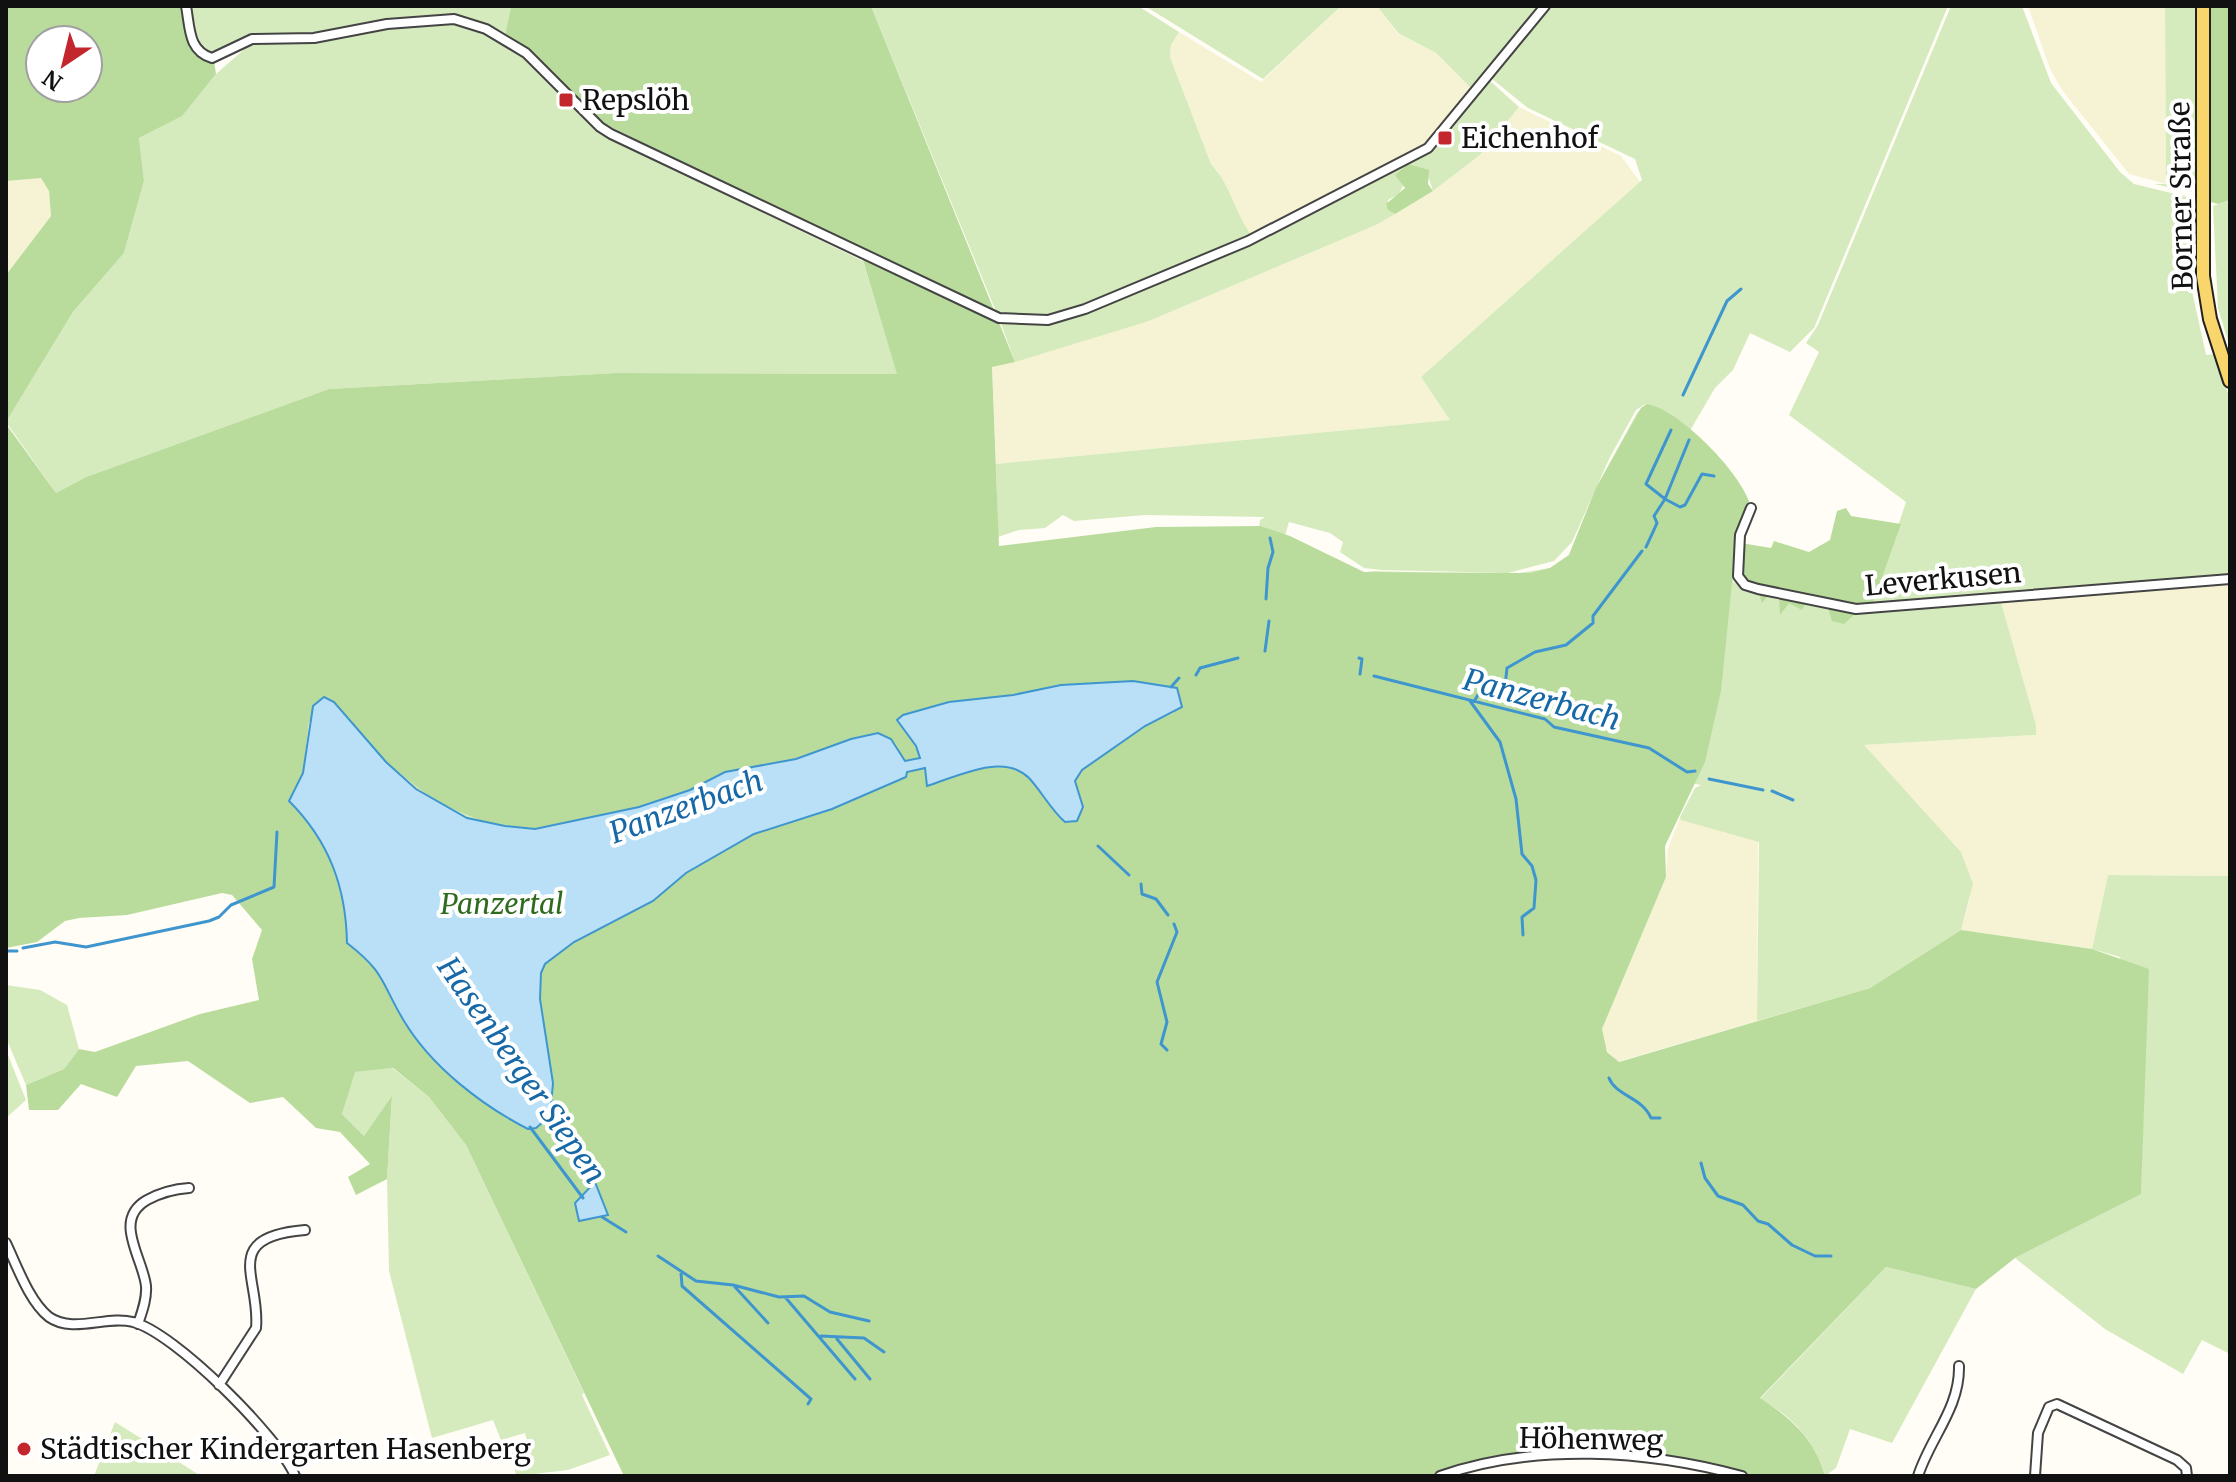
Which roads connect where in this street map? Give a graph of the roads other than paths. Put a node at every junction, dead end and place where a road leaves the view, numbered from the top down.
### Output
1 (186, 6) edge
2 (1545, 6) edge
3 (2203, 6) edge
4 (2230, 381) edge
5 (1751, 508) dead end
6 (2230, 579) edge
7 (189, 1188) dead end
8 (305, 1230) dead end
9 (6, 1243) edge
10 (138, 1324) junction
11 (1959, 1366) dead end
12 (219, 1385) junction
13 (295, 1476) edge
14 (1440, 1476) edge
15 (1742, 1476) edge
16 (1918, 1476) edge
17 (2035, 1476) edge
18 (2187, 1476) edge

1 - 2 street
3 - 4 main road, Borner Straße
5 - 6 street, Leverkusen
7 - 10 street
8 - 12 street
9 - 10 street
10 - 12 street
11 - 16 street
12 - 13 street
14 - 15 street, Höhenweg
17 - 18 street

